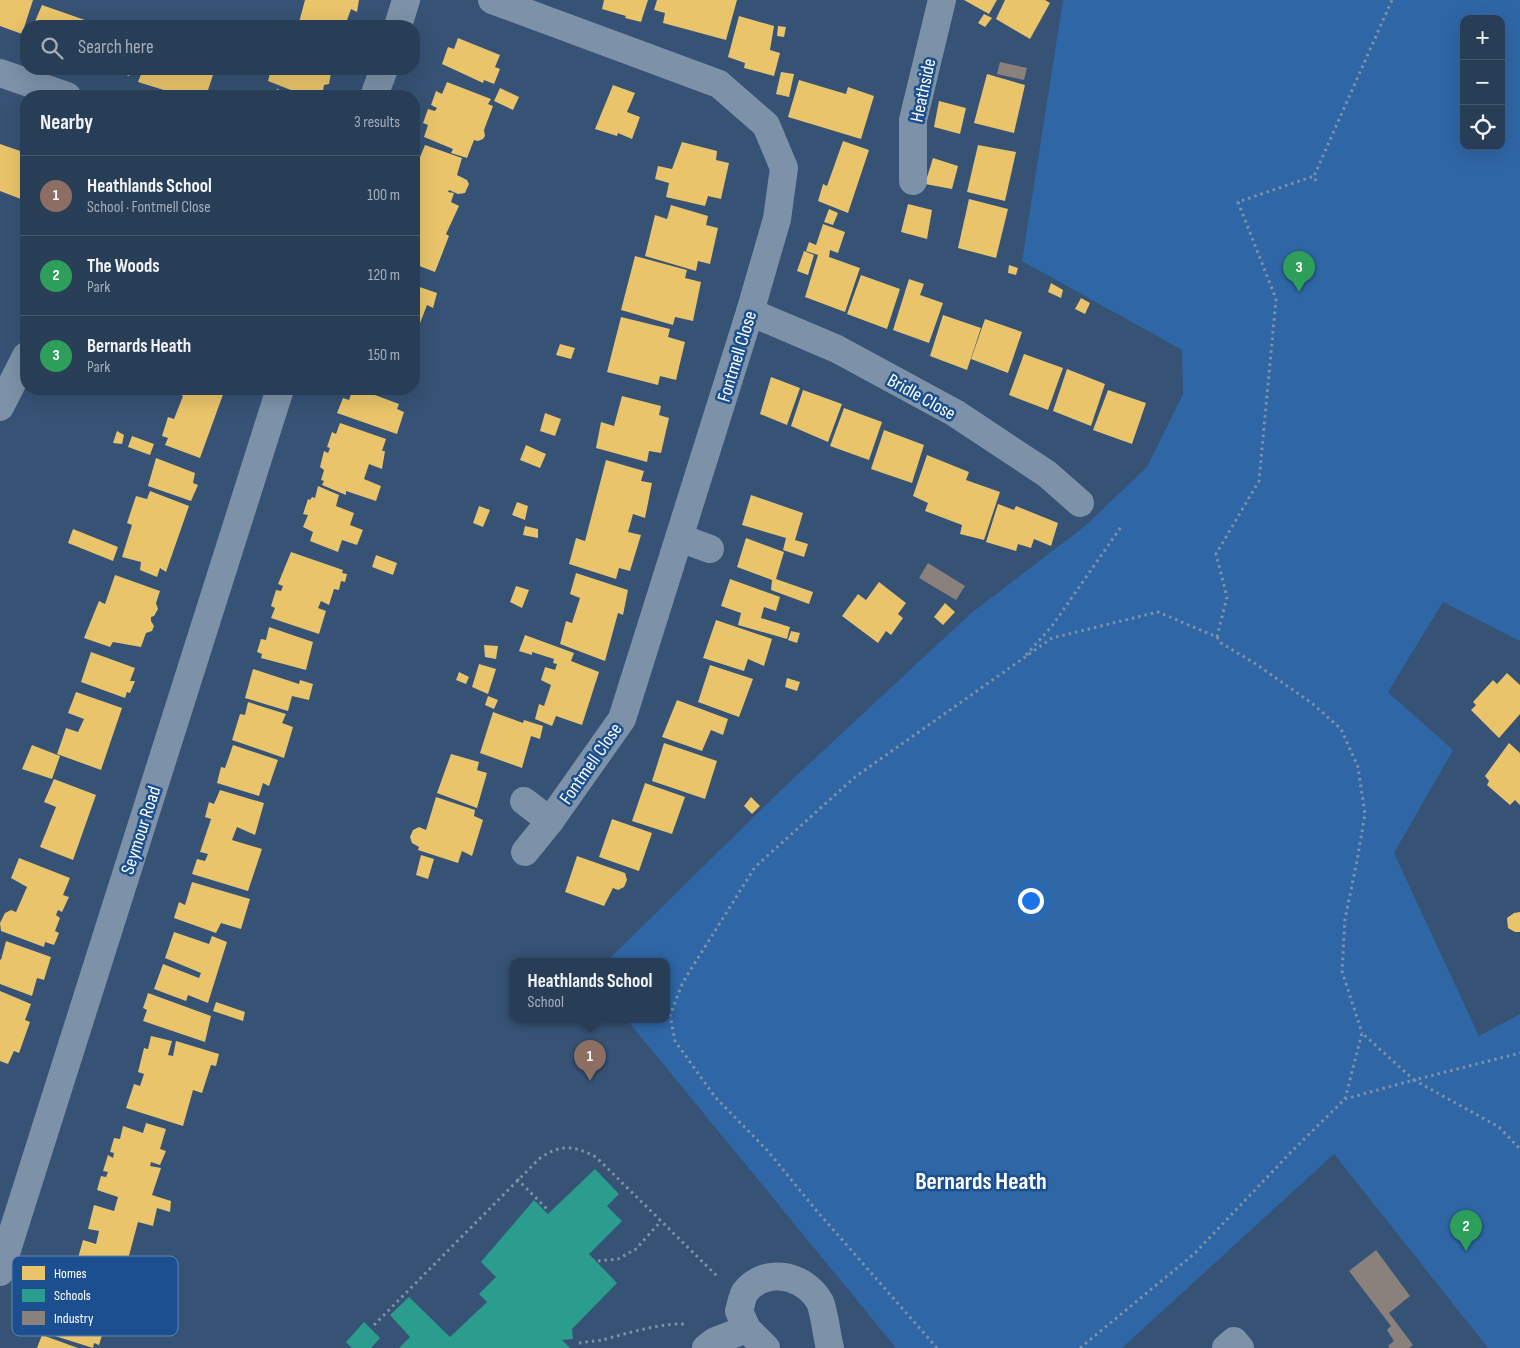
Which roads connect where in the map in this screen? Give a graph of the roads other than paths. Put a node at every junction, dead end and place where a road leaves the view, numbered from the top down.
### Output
1 (406, 0) edge
2 (492, 0) edge
3 (942, 0) edge
4 (400, 20) edge
5 (0, 73) edge
6 (382, 75) edge
7 (50, 90) edge
8 (376, 90) edge
9 (913, 181) dead end
10 (750, 312) junction
11 (20, 368) edge
12 (278, 395) edge
13 (0, 407) edge
14 (1080, 504) dead end
15 (680, 538) junction
16 (710, 549) dead end
17 (524, 801) dead end
18 (550, 821) junction
19 (525, 852) dead end
20 (0, 1272) edge
21 (747, 1328) junction
22 (711, 1344) edge
23 (766, 1348) edge
24 (830, 1348) edge
25 (1226, 1348) edge
26 (1240, 1348) edge

1 - 4 street
2 - 10 street, Fontmell Close
3 - 9 street, Heathside
5 - 7 street
6 - 8 street
10 - 14 street, Bridle Close
10 - 15 street, Fontmell Close
11 - 13 street
12 - 20 street, Seymour Road
15 - 16 street
15 - 18 street, Fontmell Close
17 - 18 street
18 - 19 street, Fontmell Close
21 - 22 street
21 - 23 street
21 - 24 street
25 - 26 street

